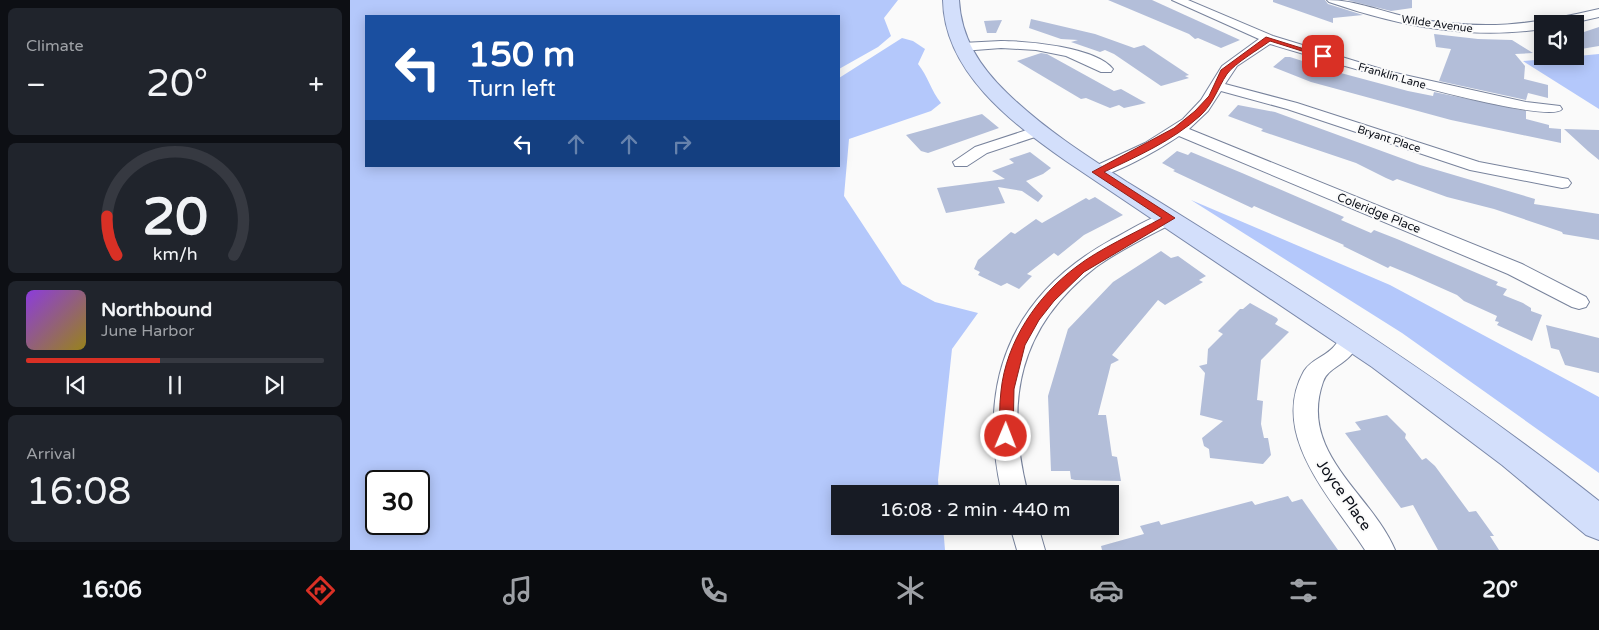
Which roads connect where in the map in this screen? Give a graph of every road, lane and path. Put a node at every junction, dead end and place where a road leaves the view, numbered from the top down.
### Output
1 (951, 0) edge
2 (1178, 0) edge
3 (1333, 0) edge
4 (1599, 13) edge
5 (1584, 16) edge
6 (1534, 26) edge
7 (1269, 39) junction
8 (962, 47) junction
9 (1106, 70) dead end
10 (1217, 86) junction
11 (1555, 110) dead end
12 (1177, 130) junction
13 (1039, 132) junction
14 (961, 162) dead end
15 (1097, 172) junction
16 (1562, 184) dead end
17 (1169, 218) junction
18 (1578, 302) dead end
19 (1350, 336) junction
20 (1014, 485) edge
21 (1599, 523) edge
22 (1027, 535) edge
23 (1031, 550) edge
24 (1381, 550) edge

1 - 8 main road
2 - 7 street, Franklin Lane
3 - 6 street, Wilde Avenue
4 - 5 street
7 - 10 street
7 - 11 street, Franklin Lane
8 - 9 street
8 - 13 main road
10 - 12 street
10 - 16 street, Bryant Place
12 - 15 street
12 - 18 street, Coleridge Place
13 - 14 street
13 - 15 main road
15 - 17 main road
17 - 19 main road
17 - 20 street
19 - 21 main road
19 - 24 street, Joyce Place
22 - 23 street

